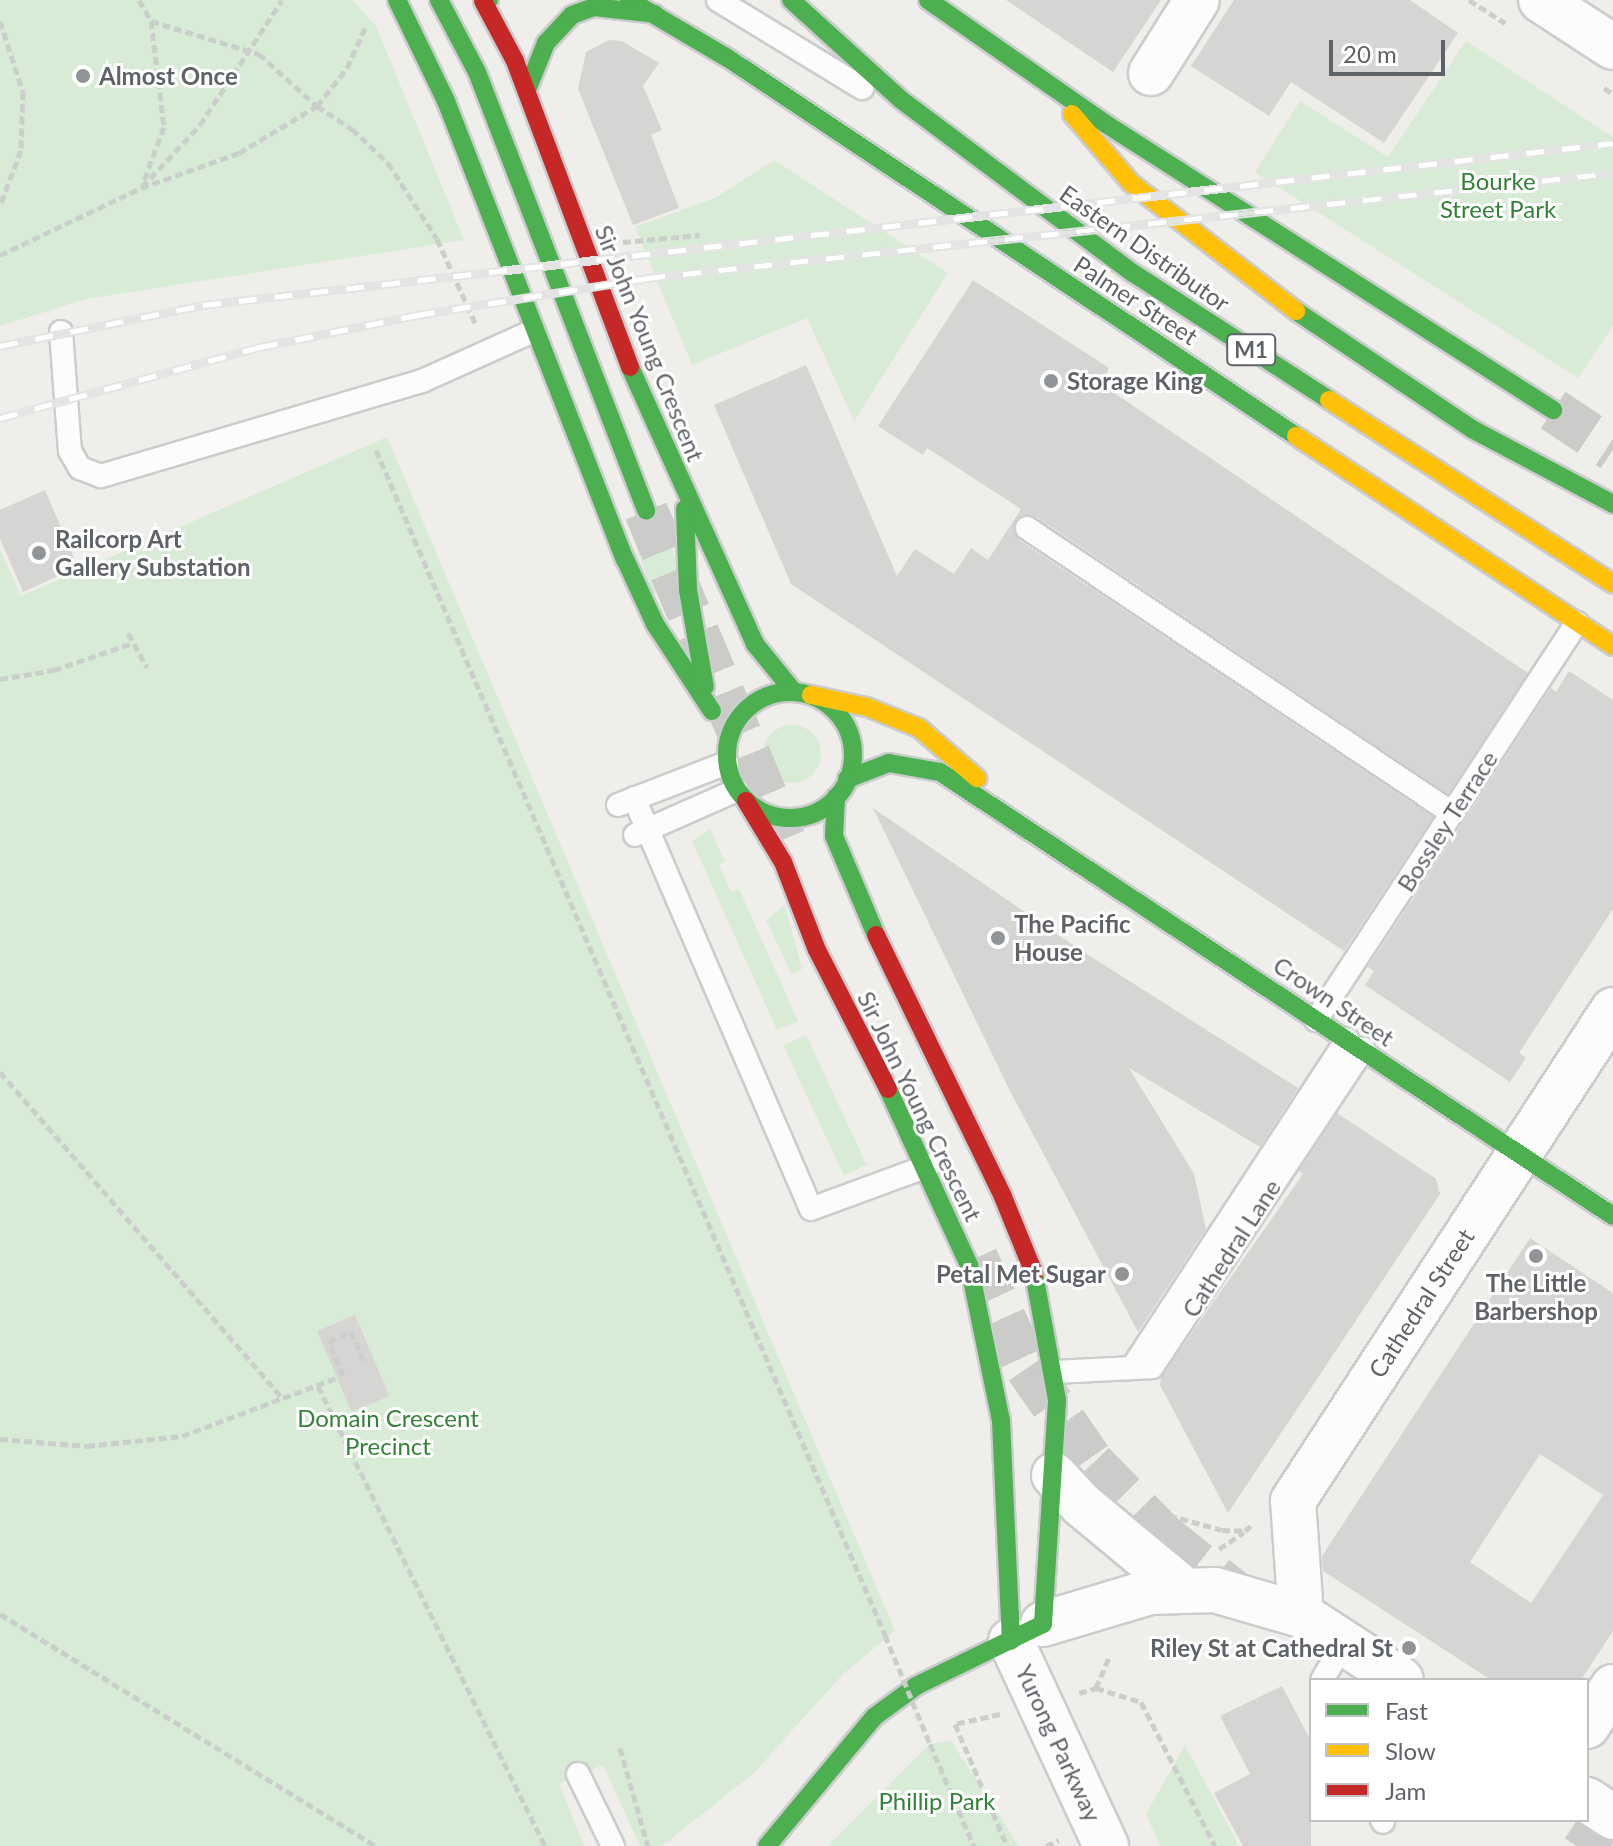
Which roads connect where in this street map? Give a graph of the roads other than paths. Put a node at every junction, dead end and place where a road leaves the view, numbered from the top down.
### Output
1 (397, 0) edge
2 (439, 0) edge
3 (485, 0) edge
4 (629, 0) edge
5 (718, 0) edge
6 (791, 0) edge
7 (928, 0) edge
8 (1197, 0) edge
9 (1541, 0) edge
10 (655, 14) junction
11 (1613, 47) edge
12 (1151, 73) dead end
13 (1048, 84) junction
14 (527, 90) junction
15 (980, 159) junction
16 (533, 331) junction
17 (61, 332) dead end
18 (1553, 410) tunnel mouth
19 (683, 491) junction
20 (1613, 504) edge
21 (646, 511) tunnel mouth
22 (1027, 528) dead end
23 (1613, 584) edge
24 (1577, 623) junction
25 (1613, 646) edge
26 (800, 693) junction
27 (712, 711) junction
28 (727, 756) junction
29 (847, 779) junction
30 (741, 795) junction
31 (836, 797) junction
32 (1452, 813) junction
33 (1029, 826) junction
34 (640, 832) junction
35 (888, 959) junction
36 (1613, 1010) edge
37 (1316, 1020) junction
38 (898, 1029) dead end
39 (1355, 1044) junction
40 (932, 1135) dead end
41 (1519, 1153) junction
42 (928, 1166) junction
43 (1613, 1216) edge
44 (1056, 1372) junction
45 (1054, 1475) junction
46 (1182, 1588) junction
47 (1301, 1615) junction
48 (1027, 1632) junction
49 (1344, 1643) junction
50 (1323, 1678) edge
51 (1398, 1678) edge
52 (1613, 1687) edge
53 (1589, 1723) edge
54 (578, 1774) dead end
55 (1589, 1801) edge
56 (1613, 1817) edge
57 (613, 1846) edge
58 (767, 1846) edge
59 (1106, 1846) edge

1 - 16 main road
2 - 21 main road
3 - 14 main road, Sir John Young Crescent
4 - 10 main road, Palmer Street
5 - 15 lane
6 - 15 main road, Eastern Distributor / M1
7 - 13 main road
8 - 12 street
9 - 11 street
10 - 14 main road
10 - 24 main road, Palmer Street
13 - 18 main road
13 - 20 main road
14 - 19 main road, Sir John Young Crescent
15 - 23 main road, Eastern Distributor / M1
16 - 17 lane
16 - 27 main road
19 - 26 main road, Sir John Young Crescent
19 - 27 main road
22 - 32 lane
24 - 25 main road, Palmer Street
24 - 32 lane, Bossley Terrace
26 - 28 main road
26 - 29 main road
26 - 33 main road, Crown Street
27 - 28 main road
28 - 30 main road
28 - 34 lane
29 - 31 main road
29 - 33 main road, Crown Street
30 - 31 main road
30 - 34 lane
30 - 42 main road, Sir John Young Crescent
31 - 35 main road, Sir John Young Crescent
32 - 37 lane, Bossley Terrace
33 - 37 main road, Crown Street
34 - 42 lane
35 - 38 main road
35 - 44 main road, Sir John Young Crescent
36 - 41 street, Cathedral Street
37 - 39 main road, Crown Street
39 - 41 main road, Crown Street
39 - 44 lane
40 - 42 main road
41 - 43 main road, Crown Street
41 - 47 street, Cathedral Street
42 - 48 main road, Sir John Young Crescent
44 - 45 main road, Sir John Young Crescent
45 - 46 street
45 - 48 main road, Sir John Young Crescent
46 - 47 street
46 - 48 street
47 - 49 street
48 - 58 main road
48 - 59 street, Yurong Parkway
49 - 50 lane
49 - 51 street
52 - 53 street
54 - 57 lane
55 - 56 street

